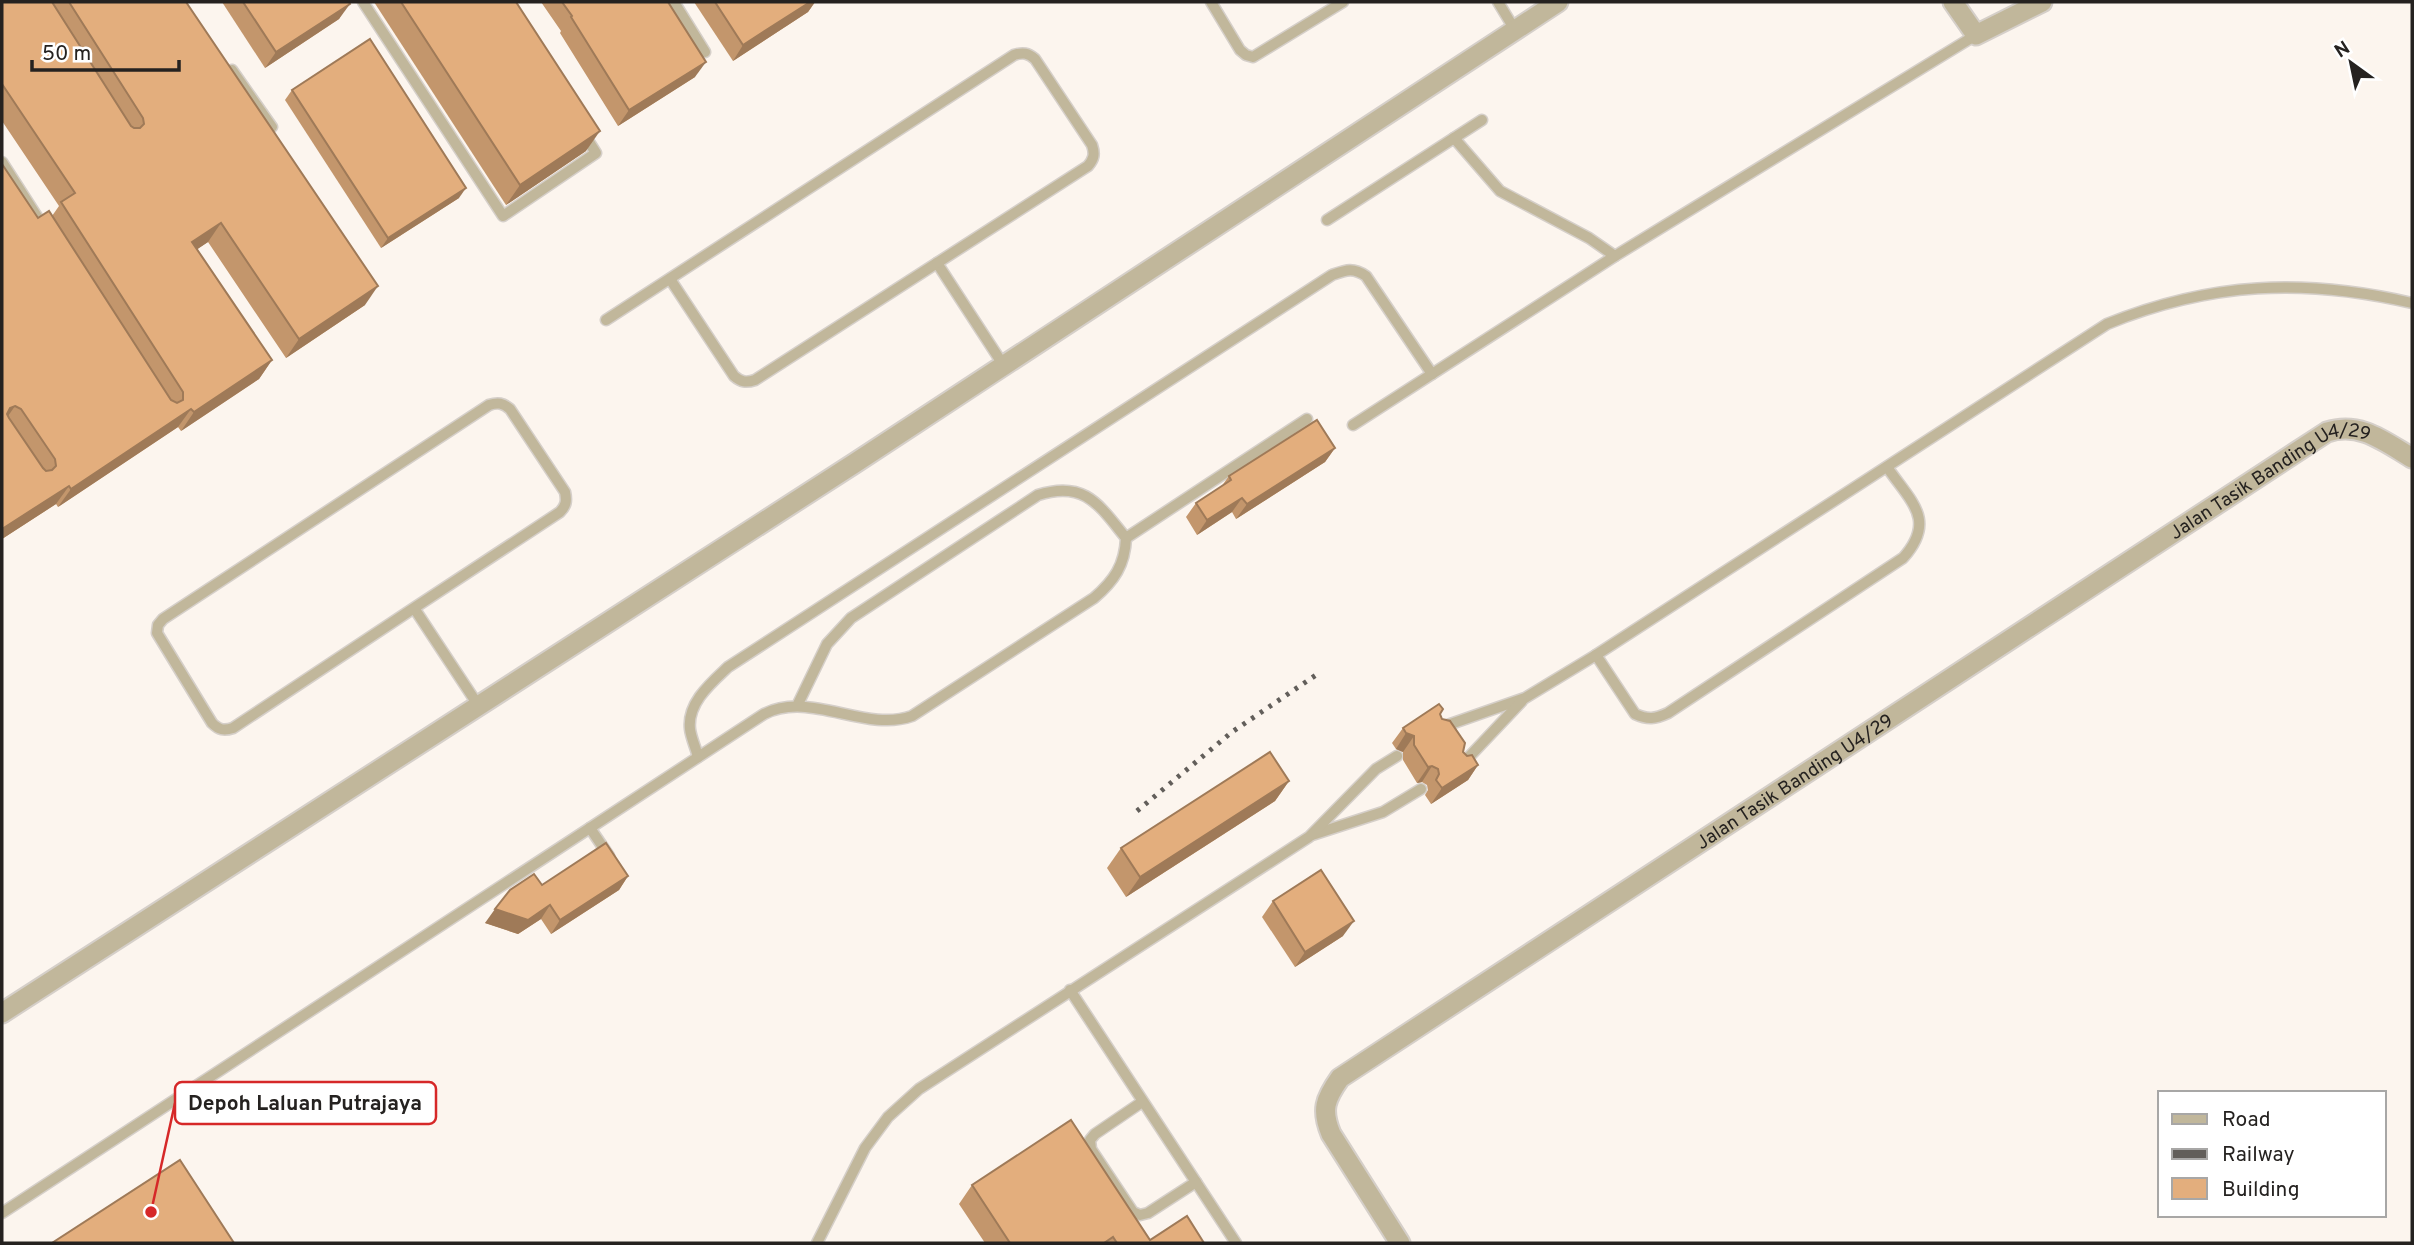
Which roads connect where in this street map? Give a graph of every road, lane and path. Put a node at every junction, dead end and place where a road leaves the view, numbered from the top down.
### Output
1 (362, 2) edge
2 (674, 2) edge
3 (1211, 2) edge
4 (1343, 2) edge
5 (1498, 2) edge
6 (1558, 2) edge
7 (1953, 2) edge
8 (2042, 2) edge
9 (1516, 30) junction
10 (1976, 35) junction
11 (705, 52) dead end
12 (224, 59) edge
13 (1482, 120) dead end
14 (272, 127) edge
15 (581, 130) edge
16 (1454, 138) junction
17 (2, 162) edge
18 (1327, 220) dead end
19 (53, 242) edge
20 (1615, 256) junction
21 (937, 263) junction
22 (670, 279) junction
23 (2412, 303) edge
24 (606, 320) dead end
25 (1003, 366) junction
26 (1432, 374) junction
27 (1307, 419) dead end
28 (1353, 425) dead end
29 (2412, 458) edge
30 (1887, 467) junction
31 (1126, 538) junction
32 (414, 608) junction
33 (1596, 655) junction
34 (1525, 698) junction
35 (478, 705) junction
36 (797, 706) junction
37 (1437, 730) edge
38 (1397, 756) dead end
39 (698, 757) junction
40 (1459, 764) edge
41 (1420, 789) dead end
42 (590, 828) junction
43 (1309, 836) junction
44 (612, 861) edge
45 (1070, 990) junction
46 (2, 1013) edge
47 (1142, 1102) junction
48 (1196, 1182) junction
49 (2, 1213) edge
50 (817, 1243) edge
51 (1236, 1243) edge
52 (1400, 1243) edge

1 - 15 lane
2 - 11 lane
3 - 4 lane
5 - 9 lane
6 - 9 street
7 - 10 street
8 - 10 street
9 - 25 street
10 - 20 lane
12 - 14 lane
13 - 16 lane
16 - 18 lane
16 - 20 lane
17 - 19 lane
20 - 26 lane
21 - 22 lane
21 - 22 lane
21 - 25 lane
22 - 24 lane
23 - 30 lane
25 - 35 street
26 - 28 lane
26 - 39 lane
27 - 31 lane
29 - 52 street, Jalan Tasik Banding U4/29
30 - 33 lane
30 - 33 lane
31 - 36 lane
31 - 36 lane
32 - 32 lane
32 - 35 lane
33 - 34 lane
34 - 37 lane
34 - 40 lane
35 - 46 street
36 - 39 lane
38 - 43 lane
39 - 42 lane
41 - 43 lane
42 - 44 lane
42 - 49 lane
43 - 45 lane
45 - 47 lane
45 - 50 lane
47 - 48 lane
47 - 48 lane
48 - 51 lane

